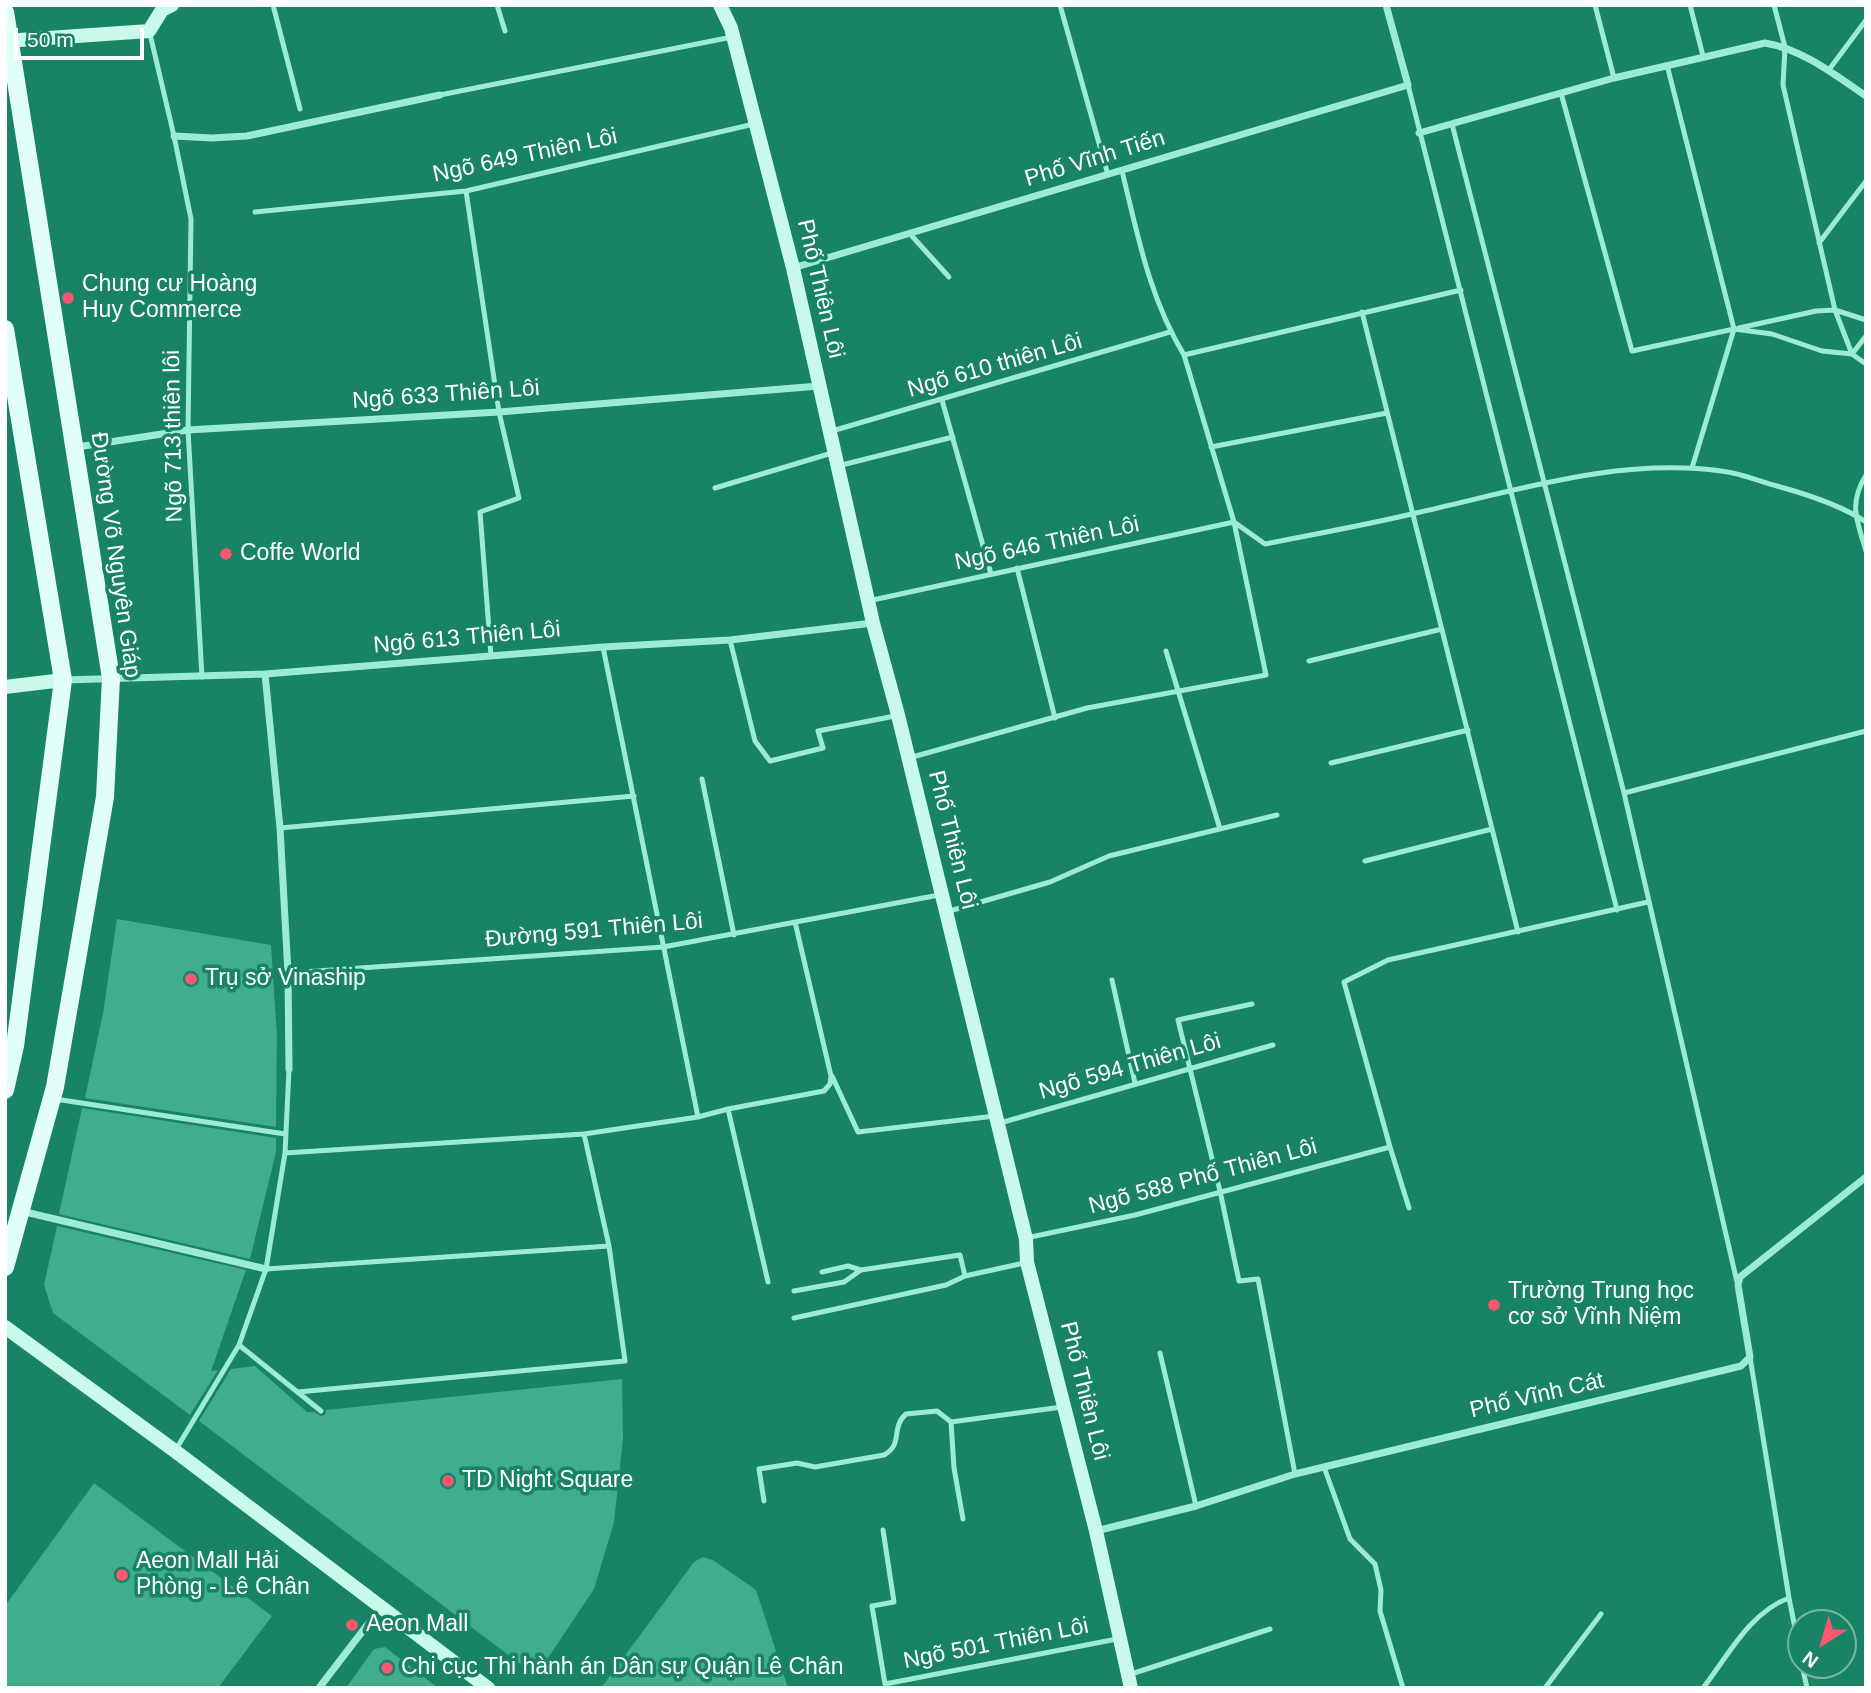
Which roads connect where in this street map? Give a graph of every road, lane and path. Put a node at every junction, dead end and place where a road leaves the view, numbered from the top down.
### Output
1 (172, 5) edge
2 (273, 5) edge
3 (497, 5) edge
4 (720, 5) edge
5 (1060, 5) edge
6 (1386, 5) edge
7 (1595, 5) edge
8 (1690, 5) edge
9 (1774, 5) edge
10 (5, 12) edge
11 (1866, 20) edge
12 (505, 31) dead end
13 (149, 32) junction
14 (733, 37) junction
15 (8, 41) edge
16 (1785, 47) junction
17 (1703, 56) junction
18 (1667, 65) junction
19 (1829, 71) junction
20 (1614, 78) junction
21 (1408, 85) junction
22 (1561, 93) junction
23 (440, 95) joint
24 (1866, 96) edge
25 (300, 109) dead end
26 (757, 123) junction
27 (1452, 124) junction
28 (1419, 133) junction
29 (174, 136) junction
30 (1122, 171) junction
31 (1108, 175) junction
32 (1866, 181) edge
33 (466, 191) junction
34 (255, 212) dead end
35 (911, 234) junction
36 (1819, 243) junction
37 (793, 268) junction
38 (949, 277) dead end
39 (1461, 290) junction
40 (1835, 310) junction
41 (1362, 312) junction
42 (1866, 320) edge
43 (5, 329) edge
44 (1734, 329) junction
45 (1170, 332) junction
46 (1866, 336) edge
47 (1852, 354) junction
48 (1184, 355) junction
49 (1866, 364) edge
50 (819, 386) junction
51 (942, 400) junction
52 (499, 412) junction
53 (1387, 413) junction
54 (187, 430) junction
55 (830, 432) junction
56 (953, 437) junction
57 (76, 447) junction
58 (1211, 447) junction
59 (836, 459) junction
60 (1692, 468) junction
61 (1866, 475) edge
62 (1546, 483) junction
63 (715, 488) dead end
64 (1513, 491) junction
65 (1413, 514) junction
66 (1856, 515) junction
67 (1234, 522) junction
68 (1866, 522) edge
69 (1866, 551) edge
70 (1017, 568) junction
71 (991, 575) junction
72 (868, 601) junction
73 (873, 623) junction
74 (1442, 629) junction
75 (730, 640) junction
76 (603, 647) junction
77 (1166, 650) dead end
78 (491, 656) junction
79 (1309, 661) dead end
80 (265, 674) junction
81 (202, 677) junction
82 (111, 678) junction
83 (63, 680) junction
84 (5, 687) edge
85 (1179, 693) junction
86 (898, 715) junction
87 (1055, 718) junction
88 (1468, 730) junction
89 (1866, 731) edge
90 (909, 758) junction
91 (1331, 763) dead end
92 (702, 779) dead end
93 (1624, 793) junction
94 (634, 796) junction
95 (1277, 815) dead end
96 (281, 828) junction
97 (1220, 829) junction
98 (1492, 829) junction
99 (1365, 861) dead end
100 (942, 894) junction
101 (1648, 902) junction
102 (1617, 910) junction
103 (946, 912) junction
104 (795, 922) junction
105 (1518, 932) junction
106 (734, 935) junction
107 (663, 947) junction
108 (288, 972) junction
109 (1112, 980) dead end
110 (1252, 1004) dead end
111 (10, 1045) edge
112 (1273, 1045) dead end
113 (1188, 1068) junction
114 (289, 1069) joint
115 (830, 1071) junction
116 (1135, 1083) junction
117 (5, 1090) edge
118 (52, 1098) junction
119 (728, 1109) junction
120 (698, 1117) junction
121 (996, 1120) junction
122 (285, 1134) junction
123 (584, 1134) junction
124 (1390, 1147) junction
125 (285, 1153) junction
126 (1866, 1177) edge
127 (1220, 1191) junction
128 (1409, 1208) dead end
129 (21, 1211) junction
130 (1026, 1239) junction
131 (609, 1246) junction
132 (1027, 1262) junction
133 (5, 1267) edge
134 (266, 1269) junction
135 (861, 1270) junction
136 (822, 1272) dead end
137 (965, 1276) junction
138 (768, 1282) dead end
139 (1738, 1285) junction
140 (794, 1291) dead end
141 (794, 1318) dead end
142 (5, 1327) edge
143 (239, 1345) junction
144 (1160, 1353) dead end
145 (1750, 1357) junction
146 (298, 1392) junction
147 (1064, 1407) junction
148 (321, 1411) dead end
149 (951, 1422) junction
150 (175, 1451) junction
151 (1324, 1466) junction
152 (1295, 1474) junction
153 (764, 1502) dead end
154 (1196, 1506) junction
155 (963, 1519) dead end
156 (883, 1530) dead end
157 (1096, 1531) junction
158 (1789, 1598) junction
159 (381, 1607) junction
160 (1791, 1609) edge
161 (1601, 1614) dead end
162 (1270, 1629) dead end
163 (1120, 1638) junction
164 (1130, 1681) edge
165 (319, 1688) edge
166 (488, 1688) edge
167 (1403, 1688) edge
168 (1545, 1688) edge
169 (1703, 1688) edge

1 - 13 main road
2 - 25 lane
3 - 12 lane
4 - 14 main road, Phố Thiên Lôi
5 - 31 lane
6 - 21 street
7 - 20 lane
8 - 17 lane
9 - 16 lane
10 - 15 main road, Đường Võ Nguyên Giáp
11 - 19 lane
13 - 15 main road
13 - 29 lane, Ngõ 713 thiên lôi
14 - 23 lane
14 - 26 main road, Phố Thiên Lôi
15 - 57 main road, Đường Võ Nguyên Giáp
16 - 17 street
16 - 19 street
16 - 36 lane
17 - 18 street
18 - 20 street
18 - 44 lane
19 - 24 street
20 - 22 street
21 - 28 lane
21 - 30 street, Phố Vĩnh Tiến
22 - 27 street
22 - 44 lane
23 - 29 street
26 - 33 lane, Ngõ 649 Thiên Lôi
26 - 37 main road, Phố Thiên Lôi
27 - 28 street
27 - 62 lane
28 - 39 lane
29 - 54 lane, Ngõ 713 thiên lôi
30 - 31 street, Phố Vĩnh Tiến
30 - 45 lane
31 - 35 street, Phố Vĩnh Tiến
32 - 36 lane
33 - 34 lane, Ngõ 649 Thiên Lôi
33 - 52 lane
35 - 37 street, Phố Vĩnh Tiến
35 - 38 lane
36 - 40 lane
37 - 50 main road, Phố Thiên Lôi
39 - 41 lane
39 - 64 lane
40 - 42 lane
40 - 44 lane
40 - 47 lane
41 - 48 lane
41 - 53 lane
43 - 83 main road
44 - 47 lane
44 - 60 lane
45 - 48 lane
45 - 51 lane, Ngõ 610 thiên Lôi
46 - 47 lane
47 - 49 lane
48 - 58 lane
50 - 52 street, Ngõ 633 Thiên Lôi
50 - 55 main road, Phố Thiên Lôi
51 - 55 lane, Ngõ 610 thiên Lôi
51 - 56 lane
52 - 54 street, Ngõ 633 Thiên Lôi
52 - 78 lane
53 - 58 lane
53 - 65 lane
54 - 57 street, Ngõ 633 Thiên Lôi
54 - 81 lane, Ngõ 713 thiên lôi
55 - 59 main road, Phố Thiên Lôi
56 - 59 lane
56 - 71 lane
57 - 82 main road, Đường Võ Nguyên Giáp
58 - 67 lane
59 - 63 lane
59 - 72 main road, Phố Thiên Lôi
60 - 62 lane
60 - 66 lane
61 - 66 lane
62 - 64 lane
62 - 93 lane
64 - 65 lane
64 - 102 lane
65 - 67 lane
65 - 74 lane
66 - 68 lane
66 - 69 lane
67 - 70 lane, Ngõ 646 Thiên Lôi
67 - 85 lane
70 - 71 lane, Ngõ 646 Thiên Lôi
70 - 87 lane
71 - 72 lane, Ngõ 646 Thiên Lôi
72 - 73 main road, Phố Thiên Lôi
73 - 75 street, Ngõ 613 Thiên Lôi
73 - 86 main road, Phố Thiên Lôi
74 - 79 lane
74 - 88 lane
75 - 76 street, Ngõ 613 Thiên Lôi
75 - 86 lane
76 - 78 street, Ngõ 613 Thiên Lôi
76 - 94 lane
77 - 85 lane
78 - 80 street, Ngõ 613 Thiên Lôi
80 - 81 street, Ngõ 613 Thiên Lôi
80 - 96 street
81 - 82 street, Ngõ 613 Thiên Lôi
82 - 83 street, Ngõ 613 Thiên Lôi
82 - 118 main road, Đường Võ Nguyên Giáp
83 - 84 main road
83 - 111 main road
85 - 87 lane
85 - 97 lane
86 - 90 main road, Phố Thiên Lôi
87 - 90 lane
88 - 91 lane
88 - 98 lane
89 - 93 lane
90 - 100 main road, Phố Thiên Lôi
92 - 106 lane
93 - 101 lane
94 - 96 lane
94 - 107 lane
95 - 97 lane
96 - 108 street
97 - 103 lane
98 - 99 lane
98 - 105 lane
100 - 103 main road, Phố Thiên Lôi
100 - 104 lane, Đường 591 Thiên Lôi
101 - 102 lane
101 - 139 lane
102 - 105 lane
103 - 121 main road, Phố Thiên Lôi
104 - 106 lane, Đường 591 Thiên Lôi
104 - 115 lane
105 - 124 lane
106 - 107 lane, Đường 591 Thiên Lôi
107 - 108 lane, Đường 591 Thiên Lôi
107 - 120 lane
108 - 114 street
109 - 116 lane
110 - 113 lane
111 - 117 main road
112 - 113 lane, Ngõ 594 Thiên Lôi
113 - 116 lane, Ngõ 594 Thiên Lôi
113 - 127 lane
114 - 122 lane
115 - 119 lane
115 - 121 lane, Ngõ 594 Thiên Lôi
116 - 121 lane, Ngõ 594 Thiên Lôi
118 - 122 lane
118 - 129 main road, Đường Võ Nguyên Giáp
119 - 120 lane
119 - 138 lane
120 - 123 lane
121 - 130 main road, Phố Thiên Lôi
122 - 125 lane
123 - 125 lane
123 - 131 lane
124 - 127 lane, Ngõ 588 Phố Thiên Lôi
124 - 128 lane
125 - 134 lane
126 - 139 street
127 - 130 lane, Ngõ 588 Phố Thiên Lôi
127 - 152 lane
129 - 133 main road, Đường Võ Nguyên Giáp
129 - 134 street
130 - 132 main road, Phố Thiên Lôi
131 - 134 lane
131 - 146 lane
132 - 137 lane
132 - 147 main road, Phố Thiên Lôi
134 - 143 lane
135 - 136 lane
135 - 137 lane
135 - 140 lane
137 - 141 lane
139 - 145 street
142 - 150 main road
143 - 146 lane
143 - 150 lane
144 - 154 lane
145 - 151 street, Phố Vĩnh Cát
145 - 158 lane
146 - 148 lane
147 - 149 lane
147 - 157 main road, Phố Thiên Lôi
149 - 153 lane
149 - 155 lane
150 - 159 main road
151 - 152 street, Phố Vĩnh Cát
151 - 167 lane
152 - 154 street, Phố Vĩnh Cát
154 - 157 street, Phố Vĩnh Cát
156 - 163 lane, Ngõ 501 Thiên Lôi
157 - 163 main road, Phố Thiên Lôi
158 - 160 lane
158 - 169 lane
159 - 165 street
159 - 166 main road
161 - 168 lane
162 - 164 lane
163 - 164 main road, Phố Thiên Lôi

